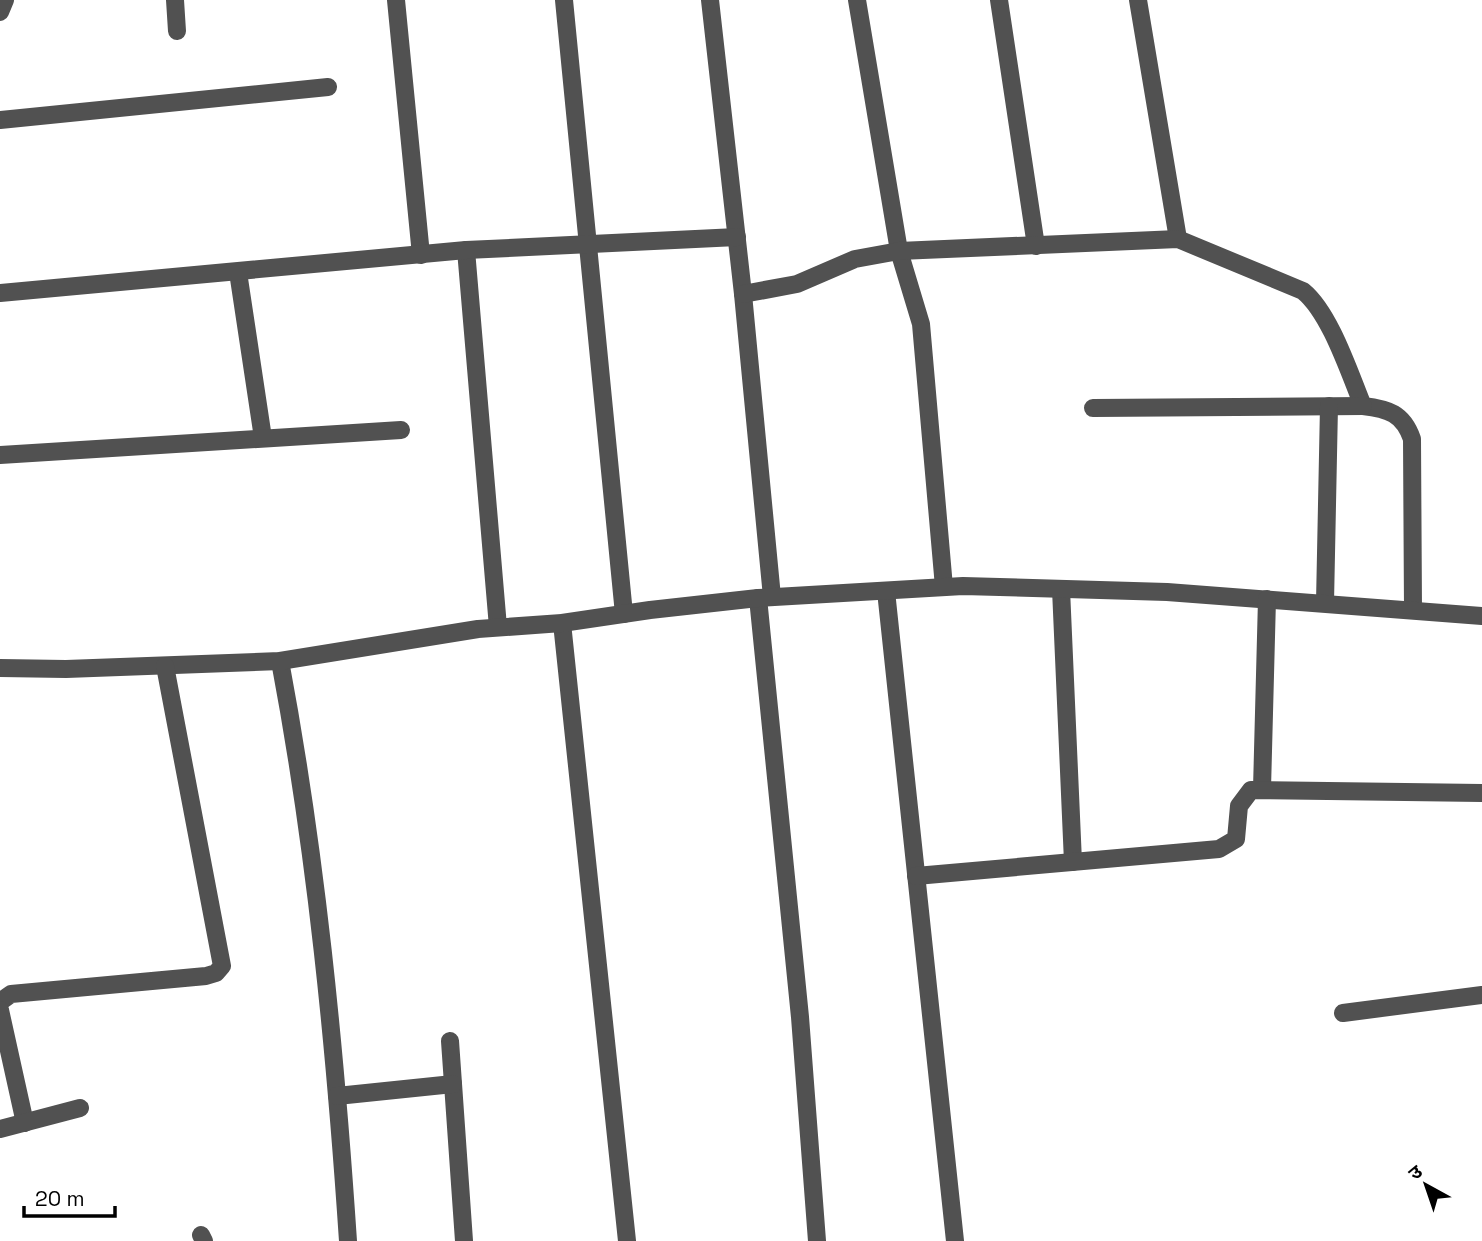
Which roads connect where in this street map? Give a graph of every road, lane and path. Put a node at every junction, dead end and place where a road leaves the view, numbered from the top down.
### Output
1 (5, 0) edge
2 (175, 0) edge
3 (396, 0) edge
4 (564, 0) edge
5 (710, 0) edge
6 (856, 0) edge
7 (999, 0) edge
8 (1138, 0) edge
9 (0, 12) edge
10 (177, 31) dead end
11 (328, 87) dead end
12 (0, 120) edge
13 (737, 237) junction
14 (1178, 239) junction
15 (590, 243) junction
16 (1035, 246) junction
17 (466, 250) junction
18 (899, 251) junction
19 (421, 255) junction
20 (238, 272) junction
21 (0, 293) edge
22 (743, 294) junction
23 (1329, 406) junction
24 (1363, 406) junction
25 (1093, 408) dead end
26 (401, 430) dead end
27 (263, 438) junction
28 (0, 455) edge
29 (944, 587) junction
30 (1061, 589) junction
31 (886, 591) junction
32 (765, 598) junction
33 (1267, 599) junction
34 (1325, 603) junction
35 (1413, 610) junction
36 (624, 614) junction
37 (1482, 616) edge
38 (562, 623) junction
39 (498, 627) junction
40 (280, 661) junction
41 (165, 666) junction
42 (0, 668) edge
43 (1262, 789) junction
44 (1482, 793) edge
45 (1073, 862) junction
46 (916, 877) junction
47 (1482, 995) edge
48 (0, 1002) edge
49 (0, 1010) edge
50 (1343, 1013) dead end
51 (450, 1041) dead end
52 (453, 1084) junction
53 (337, 1096) junction
54 (80, 1108) dead end
55 (24, 1123) junction
56 (0, 1129) edge
57 (348, 1241) edge
58 (464, 1241) edge
59 (627, 1241) edge
60 (817, 1241) edge
61 (955, 1241) edge

1 - 9 street
2 - 10 street
3 - 19 street
4 - 15 street
5 - 13 street
6 - 18 street
7 - 16 street
8 - 14 street
11 - 12 street
13 - 15 street
13 - 22 street
14 - 16 street
14 - 24 street
15 - 17 street
15 - 36 street
16 - 18 street
17 - 19 street
17 - 39 street
18 - 22 street
18 - 29 street
19 - 20 street
20 - 21 street
20 - 27 street
22 - 32 street
23 - 24 street
23 - 25 street
23 - 34 street
24 - 35 street
26 - 27 street
27 - 28 street
29 - 30 street
29 - 31 street
30 - 33 street
30 - 45 street
31 - 32 street
31 - 46 street
32 - 36 street
32 - 60 street
33 - 34 street
33 - 43 street
34 - 35 street
35 - 37 street
36 - 38 street
38 - 39 street
38 - 59 street
39 - 40 street
40 - 41 street
40 - 53 street
41 - 42 street
41 - 48 street
43 - 44 street
43 - 45 street
45 - 46 street
46 - 61 street
47 - 50 street
49 - 55 street
51 - 52 street
52 - 53 street
52 - 58 street
53 - 57 street
54 - 55 street
55 - 56 street

